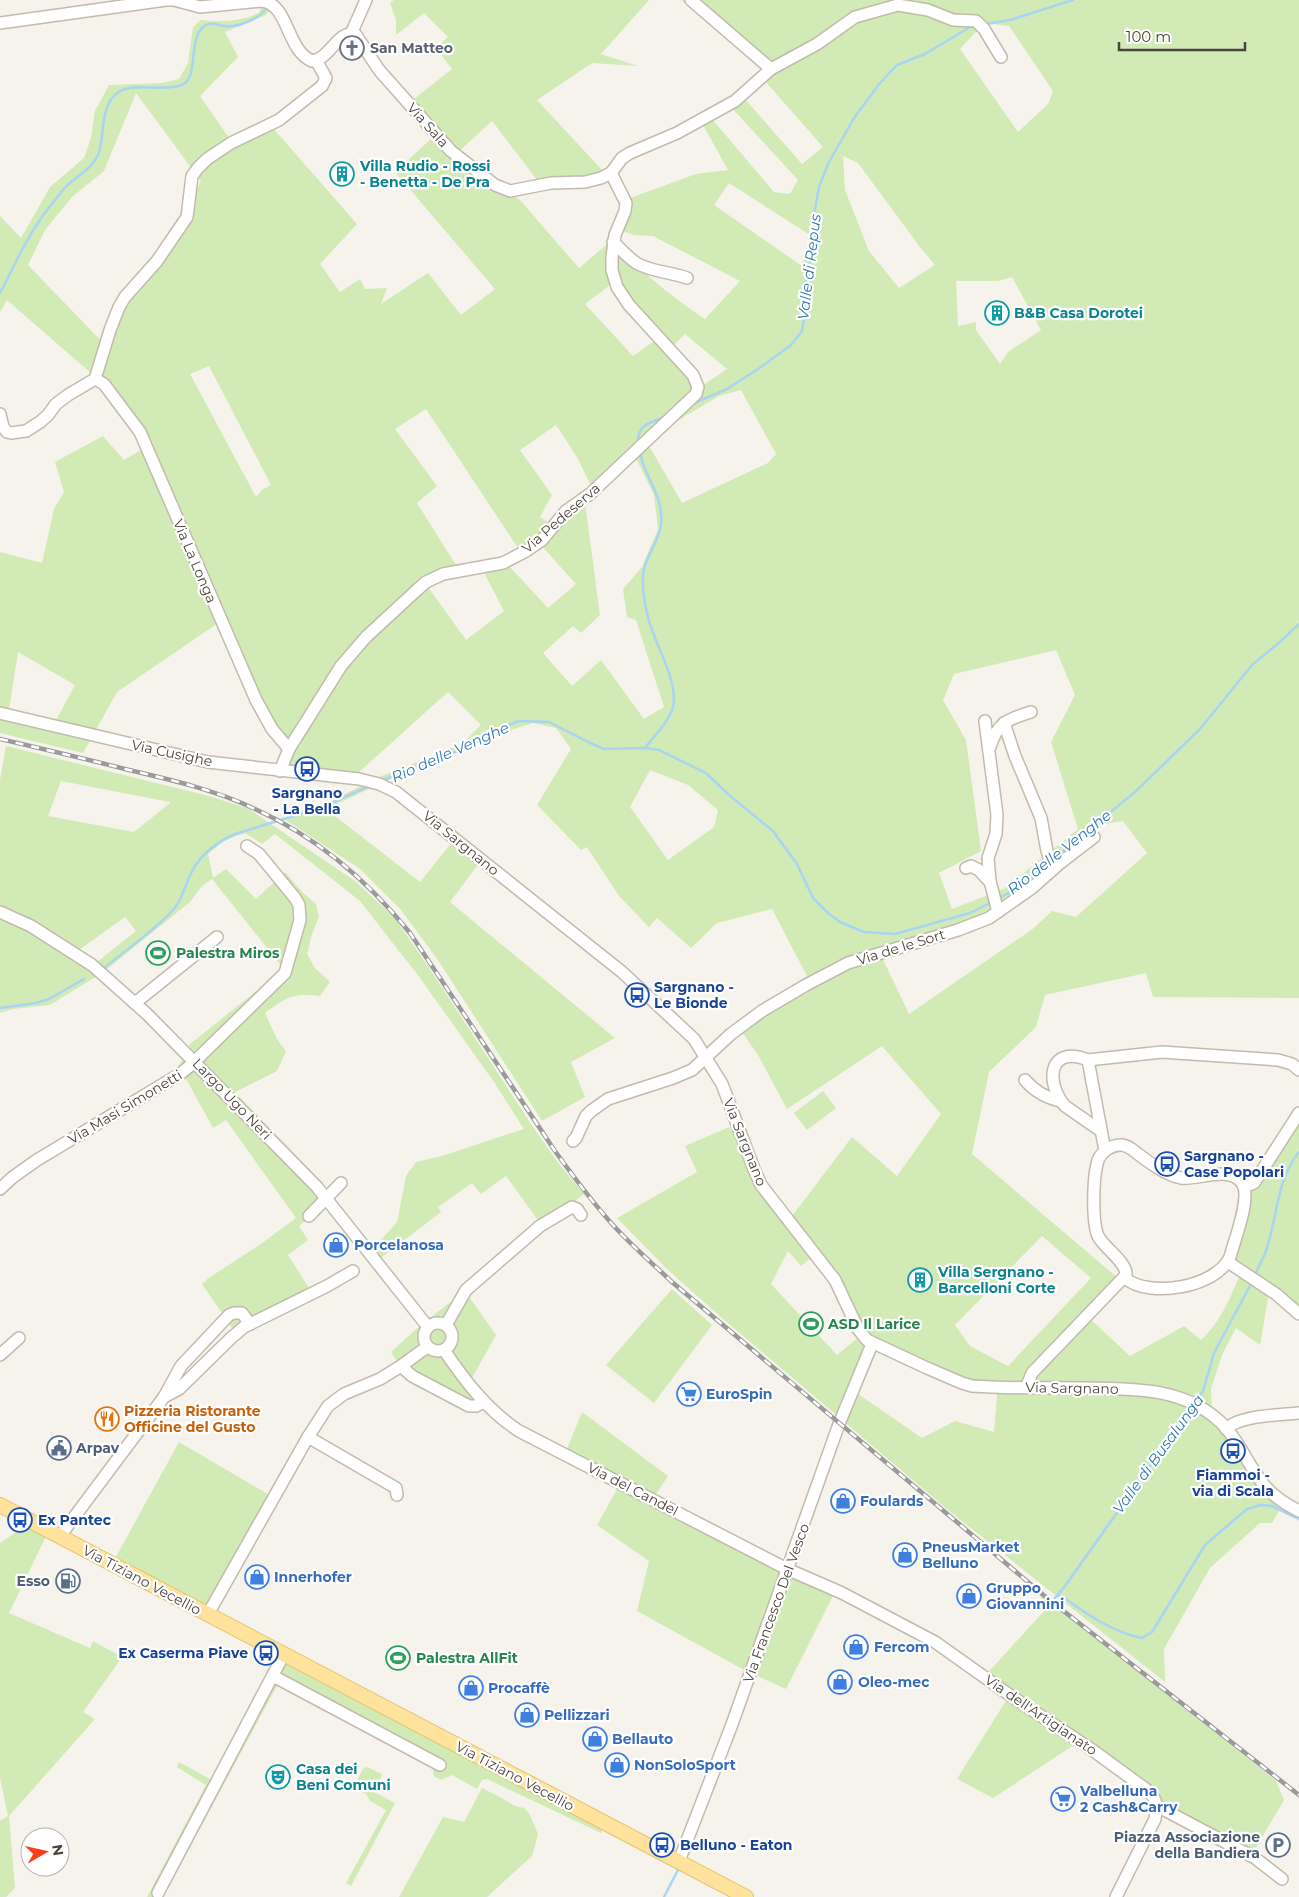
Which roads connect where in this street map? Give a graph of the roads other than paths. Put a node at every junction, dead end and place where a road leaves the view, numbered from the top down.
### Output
1 (366, 0) edge
2 (690, 0) edge
3 (155, 1) edge
4 (0, 23) edge
5 (351, 34) junction
6 (1002, 57) dead end
7 (316, 60) junction
8 (772, 69) junction
9 (611, 173) junction
10 (614, 242) junction
11 (687, 278) dead end
12 (95, 379) junction
13 (0, 414) edge
14 (1031, 712) dead end
15 (0, 713) edge
16 (985, 721) dead end
17 (1004, 723) junction
18 (289, 749) junction
19 (989, 751) junction
20 (280, 771) junction
21 (346, 777) joint
22 (1094, 837) dead end
23 (246, 846) dead end
24 (1051, 863) junction
25 (966, 868) dead end
26 (994, 898) junction
27 (0, 912) edge
28 (217, 937) dead end
29 (135, 1003) junction
30 (707, 1058) junction
31 (1088, 1060) junction
32 (195, 1061) junction
33 (1299, 1070) edge
34 (1026, 1080) dead end
35 (1061, 1101) junction
36 (1299, 1113) edge
37 (1101, 1132) junction
38 (573, 1141) dead end
39 (1105, 1151) junction
40 (341, 1183) dead end
41 (1244, 1187) junction
42 (0, 1189) edge
43 (326, 1198) junction
44 (582, 1214) dead end
45 (309, 1216) dead end
46 (1228, 1262) junction
47 (354, 1271) dead end
48 (1125, 1278) junction
49 (1299, 1314) edge
50 (250, 1324) junction
51 (446, 1325) junction
52 (428, 1326) junction
53 (19, 1338) dead end
54 (872, 1344) junction
55 (427, 1347) junction
56 (444, 1350) junction
57 (0, 1355) edge
58 (401, 1366) junction
59 (1029, 1387) junction
60 (164, 1397) junction
61 (484, 1402) junction
62 (1299, 1413) edge
63 (1226, 1429) junction
64 (308, 1437) junction
65 (357, 1465) junction
66 (351, 1476) dead end
67 (398, 1495) dead end
68 (0, 1504) edge
69 (1299, 1511) edge
70 (60, 1536) junction
71 (787, 1569) junction
72 (208, 1614) junction
73 (284, 1654) junction
74 (273, 1676) junction
75 (440, 1765) dead end
76 (1157, 1806) junction
77 (678, 1861) junction
78 (1282, 1878) dead end
79 (158, 1893) dead end
80 (746, 1897) edge
81 (1116, 1897) edge

1 - 5 street
2 - 8 street
3 - 4 street
3 - 7 street
5 - 7 street
5 - 9 street, Via Sala
6 - 8 street
7 - 12 street
8 - 9 street
9 - 10 street, Via Pedeserva
10 - 11 street
10 - 18 street, Via Pedeserva
12 - 13 street
12 - 18 street, Via La Longa
14 - 17 street
15 - 20 street, Via Cusighe
16 - 19 street
17 - 19 street
17 - 24 street
18 - 20 street, Via Pedeserva
19 - 26 street
20 - 21 street, Via Cusighe
21 - 30 street, Via Sargnano
22 - 24 street, Via de le Sort
23 - 32 street, Via Masi Simonetti
24 - 26 street, Via de le Sort
25 - 26 street
26 - 30 street, Via de le Sort
27 - 29 street, Largo Ugo Neri
28 - 29 street
29 - 32 street, Largo Ugo Neri
30 - 38 street, Via de le Sort
30 - 54 street, Via Sargnano
31 - 33 street
31 - 35 street
31 - 37 street
32 - 42 street, Via Masi Simonetti
32 - 43 street, Largo Ugo Neri
34 - 35 street
35 - 37 street
36 - 41 street
37 - 39 street
39 - 41 street
39 - 48 street
40 - 43 street
41 - 46 street
43 - 45 street
43 - 52 street, Largo Ugo Neri
44 - 51 street
46 - 48 street
46 - 49 street
47 - 50 street
48 - 59 street
50 - 60 street
50 - 60 street
51 - 52 street
51 - 56 street
52 - 55 street
53 - 57 street
54 - 59 street, Via Sargnano
54 - 71 street, Via Francesco Del Vesco
55 - 56 street
55 - 58 street
56 - 61 street, Via del Candel
58 - 61 street
58 - 64 street
59 - 63 street, Via Sargnano
60 - 70 street
61 - 71 street, Via del Candel
62 - 63 street
63 - 69 street, Via Sargnano
64 - 65 street
64 - 72 street
65 - 66 street
65 - 67 street
68 - 70 main road, Via Tiziano Vecellio
70 - 72 main road, Via Tiziano Vecellio
71 - 76 street, Via dell'Artigianato
71 - 77 street, Via Francesco Del Vesco
72 - 73 main road, Via Tiziano Vecellio
73 - 74 street
73 - 77 main road, Via Tiziano Vecellio
74 - 75 street, Via Tiziano Vecellio
74 - 79 street
76 - 78 street, Via dell'Artigianato
76 - 81 street
77 - 80 main road, Via Tiziano Vecellio

